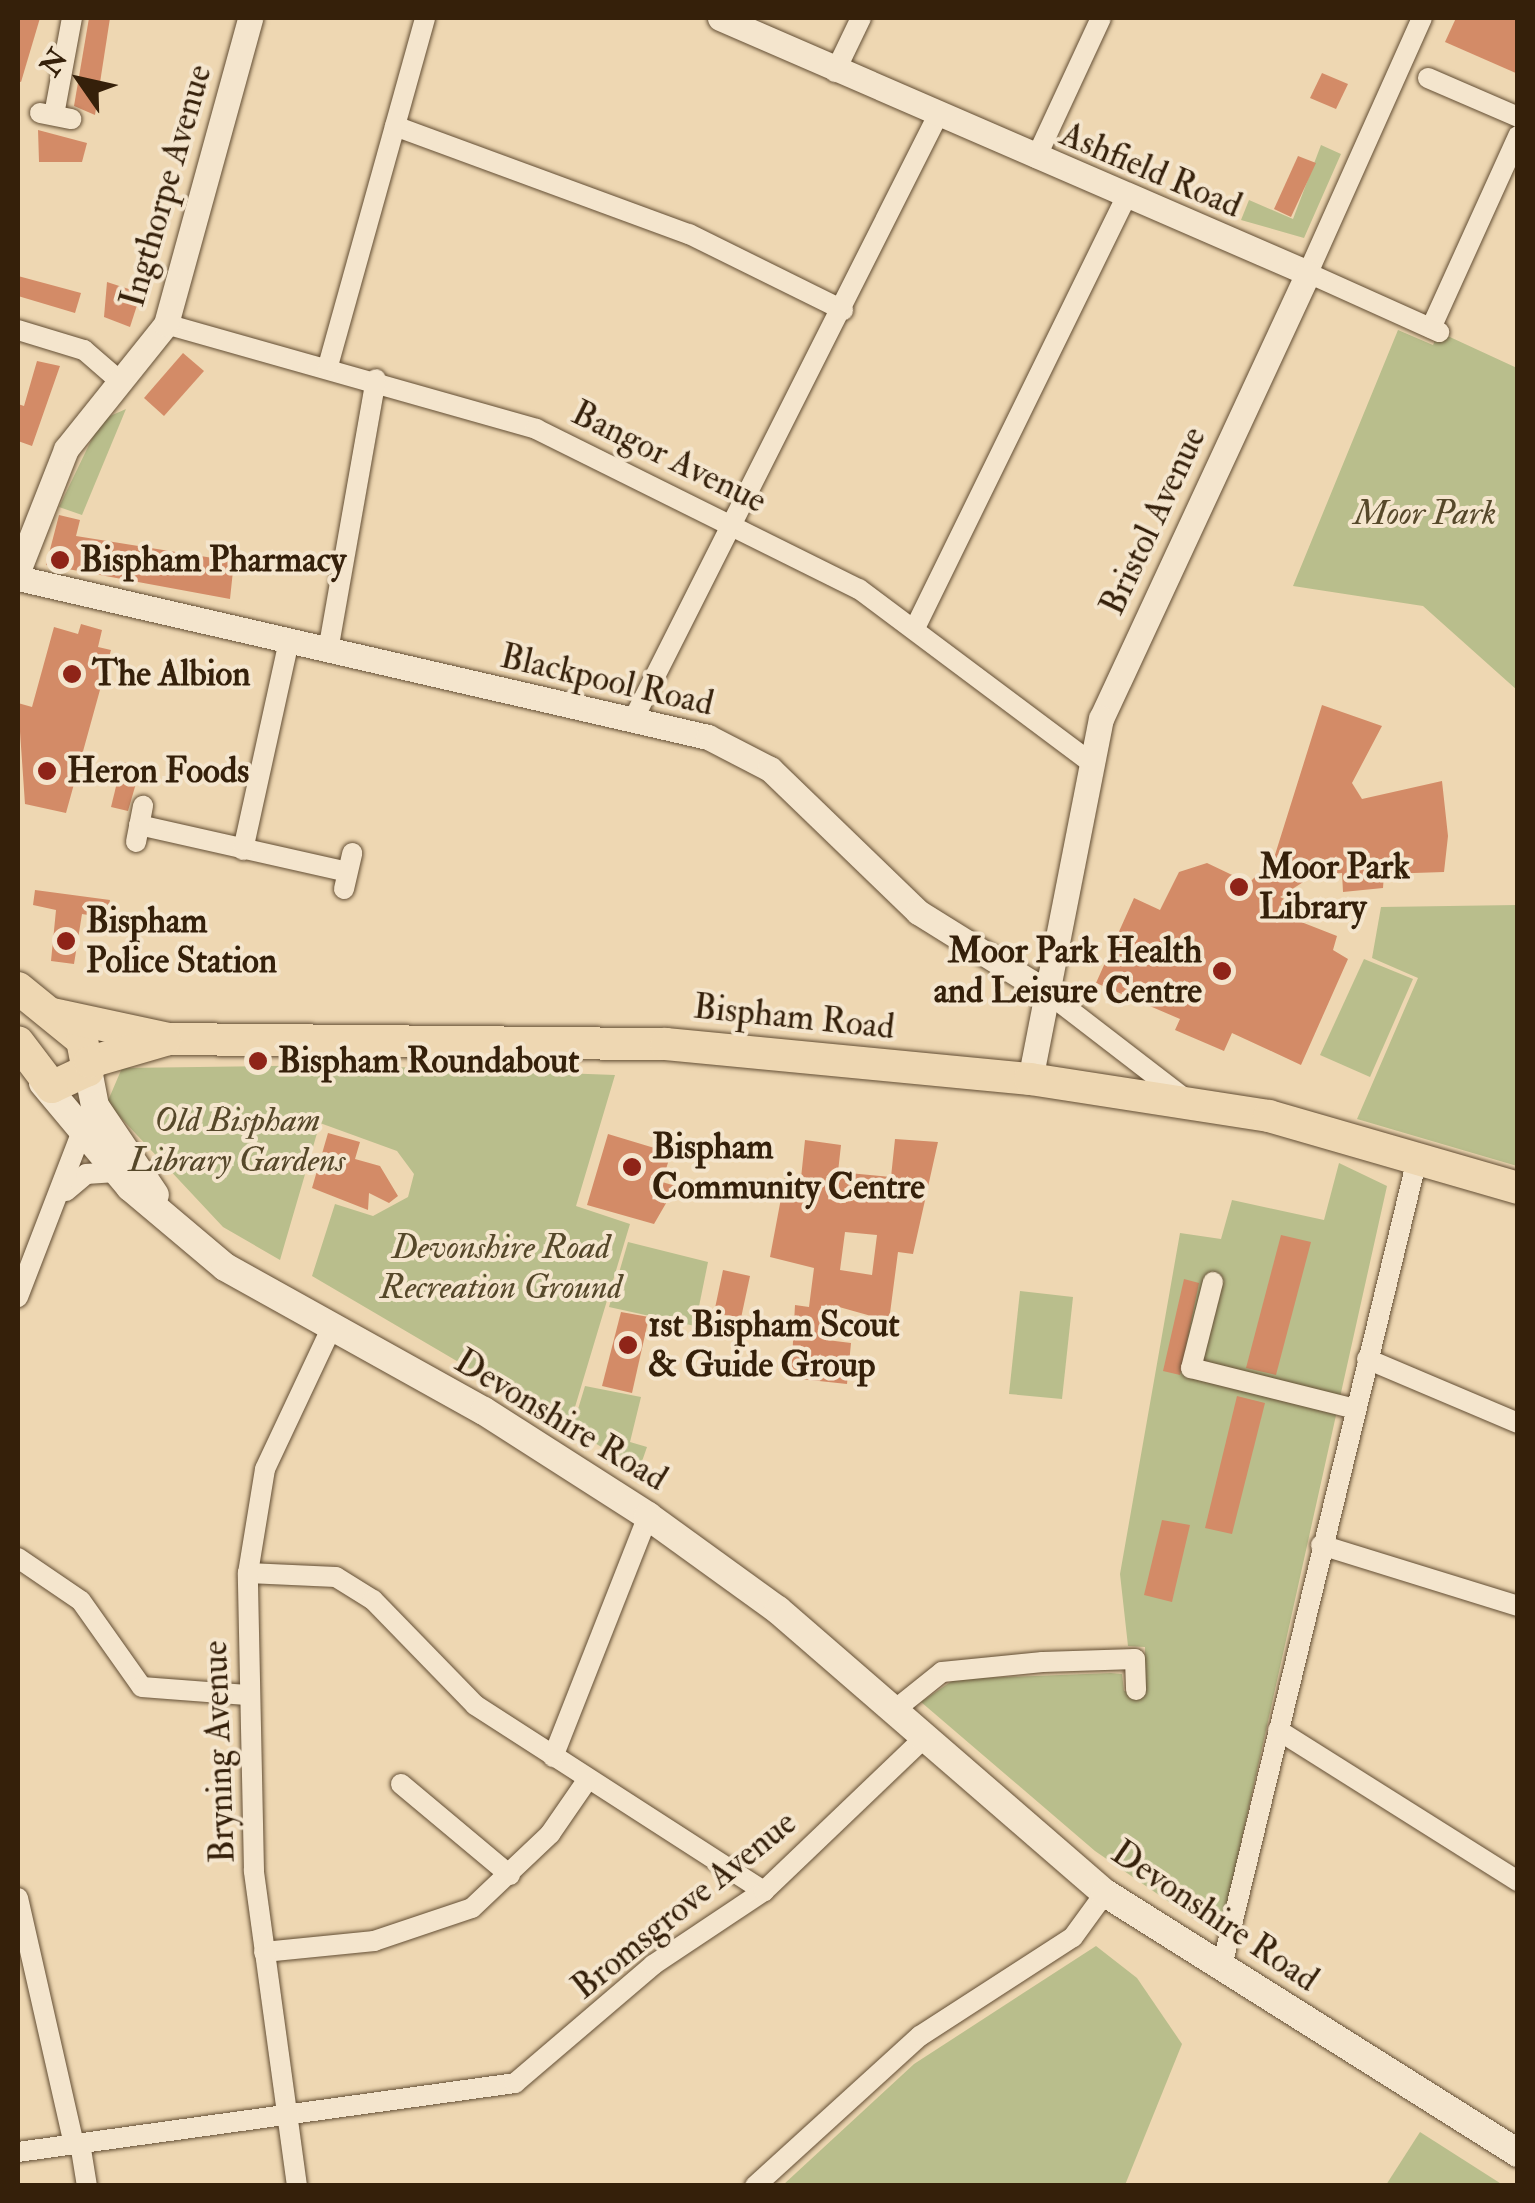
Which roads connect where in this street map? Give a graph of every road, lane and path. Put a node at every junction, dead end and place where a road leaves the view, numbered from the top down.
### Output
1 (72, 18) edge
2 (250, 18) edge
3 (425, 18) edge
4 (720, 18) edge
5 (861, 18) edge
6 (1100, 18) edge
7 (1422, 18) edge
8 (835, 72) junction
9 (1428, 78) dead end
10 (55, 116) dead end
11 (1518, 117) edge
12 (937, 118) junction
13 (396, 126) junction
14 (1518, 136) edge
15 (1036, 158) junction
16 (1126, 198) junction
17 (1308, 273) junction
18 (843, 310) junction
19 (166, 324) junction
20 (18, 330) edge
21 (328, 366) junction
22 (376, 379) junction
23 (121, 382) junction
24 (733, 524) junction
25 (18, 574) edge
26 (915, 628) junction
27 (289, 640) junction
28 (328, 652) junction
29 (636, 716) junction
30 (1090, 761) junction
31 (139, 824) dead end
32 (244, 850) junction
33 (348, 872) dead end
34 (18, 988) edge
35 (1045, 991) junction
36 (52, 1014) junction
37 (170, 1039) junction
38 (18, 1042) edge
39 (89, 1066) junction
40 (33, 1076) edge
41 (1030, 1079) junction
42 (1188, 1101) junction
43 (82, 1131) junction
44 (1416, 1159) junction
45 (116, 1172) junction
46 (1518, 1188) edge
47 (65, 1193) junction
48 (172, 1222) junction
49 (1213, 1282) dead end
50 (18, 1297) edge
51 (331, 1329) junction
52 (1368, 1359) junction
53 (1355, 1409) junction
54 (1518, 1423) edge
55 (648, 1516) junction
56 (1321, 1545) junction
57 (18, 1558) edge
58 (248, 1573) junction
59 (1518, 1606) edge
60 (1136, 1690) dead end
61 (247, 1696) junction
62 (892, 1712) junction
63 (1278, 1730) junction
64 (922, 1740) junction
65 (553, 1757) junction
66 (588, 1779) junction
67 (402, 1784) dead end
68 (510, 1875) junction
69 (1518, 1881) edge
70 (764, 1891) junction
71 (1105, 1893) junction
72 (18, 1898) edge
73 (264, 1952) junction
74 (1221, 1970) junction
75 (292, 2117) junction
76 (77, 2143) junction
77 (18, 2152) edge
78 (1518, 2153) edge
79 (87, 2186) edge
80 (297, 2186) edge
81 (755, 2186) edge

1 - 10 street
2 - 19 street, Ingthorpe Avenue
3 - 13 street
4 - 8 street, Ashfield Road
5 - 8 street
6 - 15 street
7 - 17 street, Bristol Avenue
8 - 12 street, Ashfield Road
9 - 11 street
12 - 15 street, Ashfield Road
12 - 18 street
13 - 18 street
13 - 21 street
14 - 17 street, Ashfield Road
15 - 16 street, Ashfield Road
16 - 17 street, Ashfield Road
16 - 26 street
17 - 30 street, Bristol Avenue
18 - 24 street
19 - 21 street, Bangor Avenue
19 - 23 street, Ingthorpe Avenue
20 - 23 street
21 - 22 street, Bangor Avenue
22 - 24 street, Bangor Avenue
22 - 28 street
23 - 25 street, Ingthorpe Avenue
24 - 26 street, Bangor Avenue
24 - 29 street
25 - 27 street, Blackpool Road
26 - 30 street, Bangor Avenue
27 - 28 street, Blackpool Road
27 - 32 street
28 - 29 street, Blackpool Road
29 - 35 street, Blackpool Road
30 - 35 street, Bristol Avenue
31 - 32 street
32 - 33 street
34 - 36 main road
35 - 41 street, Bristol Avenue
35 - 42 street, Blackpool Road
36 - 37 main road, Bispham Road
36 - 39 main road
37 - 39 main road, Bispham Road
37 - 41 main road, Bispham Road
38 - 40 main road
39 - 40 main road, Bispham Road
39 - 48 main road, Devonshire Road
40 - 43 main road, Devonshire Road
41 - 42 main road, Bispham Road
42 - 44 main road, Bispham Road
43 - 45 main road, Devonshire Road
43 - 47 street
44 - 46 main road, Bispham Road
44 - 52 street
45 - 47 street
45 - 48 main road, Devonshire Road
47 - 50 street
48 - 51 main road, Devonshire Road
49 - 53 street
51 - 55 main road, Devonshire Road
51 - 58 street, Bryning Avenue
52 - 53 street
52 - 54 street
53 - 56 street
55 - 62 main road, Devonshire Road
55 - 65 street
56 - 59 street
56 - 63 street
57 - 61 street
58 - 61 street, Bryning Avenue
58 - 65 street
60 - 62 street
61 - 73 street, Bryning Avenue
62 - 64 main road, Devonshire Road
63 - 69 street
63 - 74 street
64 - 70 street, Bromsgrove Avenue
64 - 71 main road, Devonshire Road
65 - 66 street
66 - 68 street
66 - 70 street
67 - 68 street
68 - 73 street
70 - 75 street, Bromsgrove Avenue
71 - 74 main road, Devonshire Road
71 - 81 street
72 - 76 street
73 - 75 street, Bryning Avenue
74 - 78 main road, Devonshire Road
75 - 76 street, Bromsgrove Avenue
75 - 80 street, Bryning Avenue
76 - 77 street, Bromsgrove Avenue
76 - 79 street

